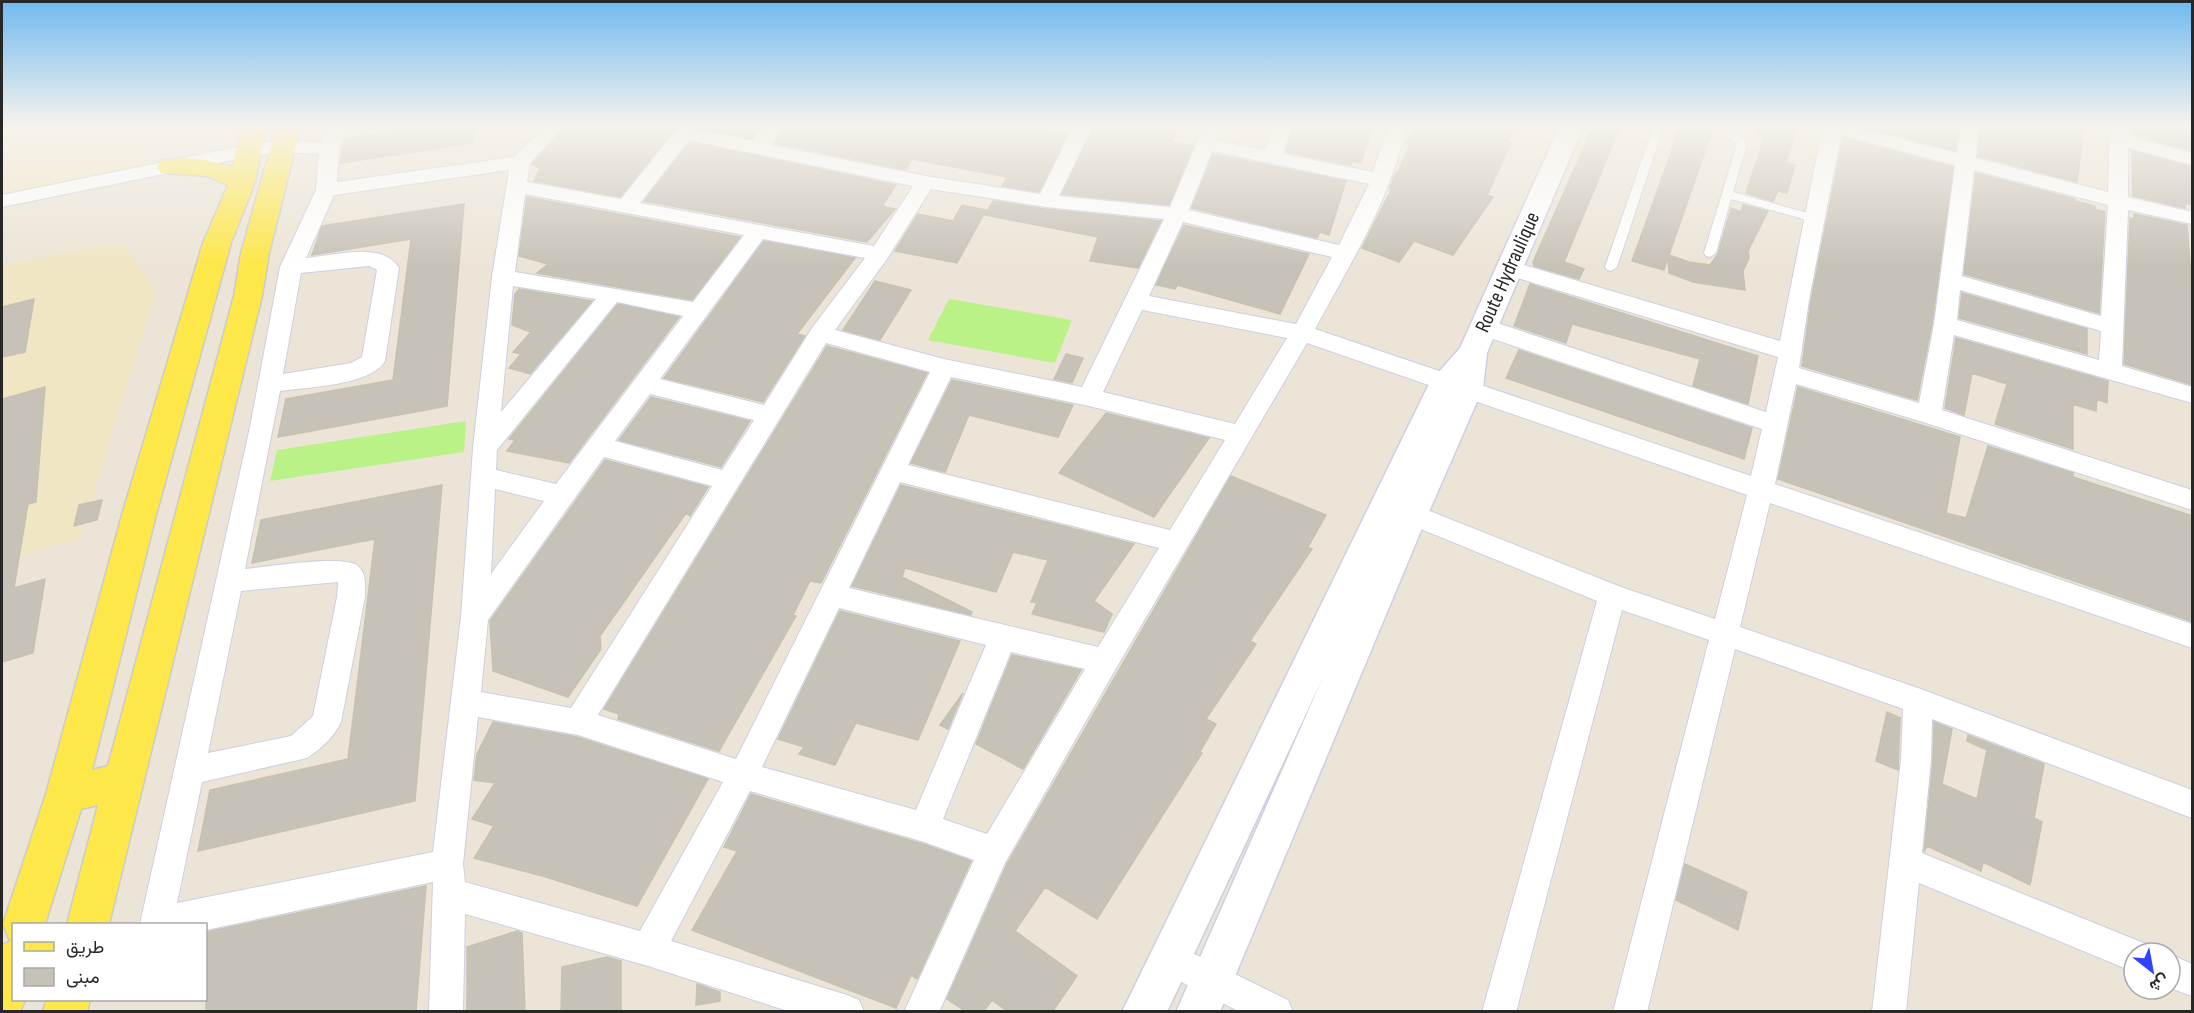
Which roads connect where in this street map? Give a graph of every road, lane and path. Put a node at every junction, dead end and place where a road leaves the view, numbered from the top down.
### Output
1 (144, 172) edge
2 (241, 172) edge
3 (276, 172) edge
4 (329, 172) edge
5 (653, 172) edge
6 (875, 172) edge
7 (1060, 172) edge
8 (1194, 172) edge
9 (1343, 172) edge
10 (1383, 172) edge
11 (1551, 172) edge
12 (1643, 172) edge
13 (1733, 172) edge
14 (1822, 172) edge
15 (1965, 172) edge
16 (2006, 172) edge
17 (2118, 172) edge
18 (519, 174) junction
19 (1381, 180) junction
20 (926, 182) junction
21 (326, 190) junction
22 (1727, 194) junction
23 (2, 201) edge
24 (1046, 201) junction
25 (2118, 201) junction
26 (626, 207) junction
27 (1177, 214) junction
28 (1814, 218) junction
29 (2193, 218) edge
30 (758, 231) junction
31 (1344, 253) junction
32 (1710, 253) dead end
33 (879, 254) junction
34 (291, 267) junction
35 (1611, 267) dead end
36 (1509, 268) junction
37 (503, 277) junction
38 (1950, 280) junction
39 (612, 294) junction
40 (1135, 301) junction
41 (698, 311) junction
42 (1945, 324) junction
43 (2113, 327) junction
44 (1302, 333) junction
45 (820, 334) junction
46 (1788, 362) junction
47 (1467, 363) junction
48 (944, 366) junction
49 (2110, 371) junction
50 (270, 384) junction
51 (645, 384) junction
52 (2193, 395) edge
53 (1089, 397) junction
54 (770, 415) junction
55 (1929, 415) junction
56 (1775, 424) junction
57 (1241, 435) junction
58 (598, 446) junction
59 (485, 448) junction
60 (892, 470) junction
61 (484, 477) junction
62 (728, 482) junction
63 (1761, 489) junction
64 (564, 496) junction
65 (2193, 500) edge
66 (1399, 509) junction
67 (1178, 542) junction
68 (230, 580) junction
69 (832, 595) junction
70 (1612, 596) junction
71 (475, 617) junction
72 (1723, 634) junction
73 (2193, 636) edge
74 (1003, 638) junction
75 (1105, 661) junction
76 (1918, 701) junction
77 (466, 702) junction
78 (578, 722) junction
79 (189, 771) junction
80 (743, 775) junction
81 (126, 780) junction
82 (66, 794) junction
83 (2193, 804) edge
84 (924, 827) junction
85 (994, 852) junction
86 (1906, 862) junction
87 (448, 879) junction
88 (24, 923) edge
89 (88, 923) edge
90 (156, 923) edge
91 (162, 923) edge
92 (648, 950) junction
93 (2122, 951) edge
94 (1170, 958) junction
95 (12, 966) edge
96 (1213, 978) junction
97 (2, 1003) edge
98 (446, 1011) edge
99 (847, 1011) edge
100 (921, 1011) edge
101 (1144, 1011) edge
102 (1198, 1011) edge
103 (1276, 1011) edge
104 (1499, 1011) edge
105 (1630, 1011) edge
106 (1889, 1011) edge

1 - 23 street
2 - 82 main road
3 - 81 main road
4 - 21 street
5 - 26 street
6 - 20 street
7 - 24 street
8 - 27 street
9 - 19 street
10 - 19 street
11 - 36 main road, Route Hydraulique
12 - 35 lane
13 - 22 lane
14 - 28 street
15 - 38 street
16 - 25 street
17 - 25 street
18 - 21 street
18 - 26 street
18 - 37 street
19 - 31 street
20 - 24 street
20 - 33 street
21 - 34 street
22 - 28 lane
22 - 32 lane
24 - 27 street
25 - 29 street
25 - 43 street
26 - 30 street
27 - 31 street
27 - 40 street
28 - 46 street
30 - 33 street
30 - 41 street
31 - 44 street
33 - 45 street
34 - 50 street
34 - 50 street
36 - 46 street
36 - 47 main road, Route Hydraulique
37 - 39 street
37 - 59 street
38 - 42 street
38 - 43 street
39 - 41 street
39 - 59 street
40 - 44 street
40 - 53 street
41 - 51 street
42 - 49 street
42 - 55 street
43 - 49 street
44 - 47 street
44 - 57 street
45 - 48 street
45 - 54 street
46 - 55 street
46 - 56 street
47 - 56 street
47 - 63 street
47 - 66 main road, Route Hydraulique
48 - 53 street
48 - 60 street
49 - 52 street
50 - 68 street
51 - 54 street
51 - 58 street
53 - 57 street
54 - 62 street
55 - 65 street
56 - 63 street
57 - 67 street
58 - 62 street
58 - 64 street
59 - 61 street
60 - 67 street
60 - 69 street
61 - 64 street
61 - 71 street
62 - 78 street
63 - 72 street
63 - 73 street
64 - 71 street
66 - 70 street
66 - 94 main road
66 - 96 main road
67 - 75 street
68 - 79 street
68 - 79 street
69 - 74 street
69 - 80 street
70 - 72 street
70 - 104 street
71 - 77 street
72 - 76 street
72 - 105 street
74 - 75 street
74 - 84 street
75 - 85 street
76 - 83 street
76 - 86 street
77 - 78 street
77 - 87 street
78 - 80 street
79 - 90 street
80 - 84 street
80 - 92 street
81 - 82 main road
81 - 89 main road
82 - 88 main road
84 - 85 street
85 - 100 street
86 - 93 street
86 - 106 street
87 - 91 street
87 - 92 street
87 - 98 street
92 - 99 street
94 - 96 street
94 - 101 main road
95 - 97 main road
96 - 102 main road
96 - 103 street

